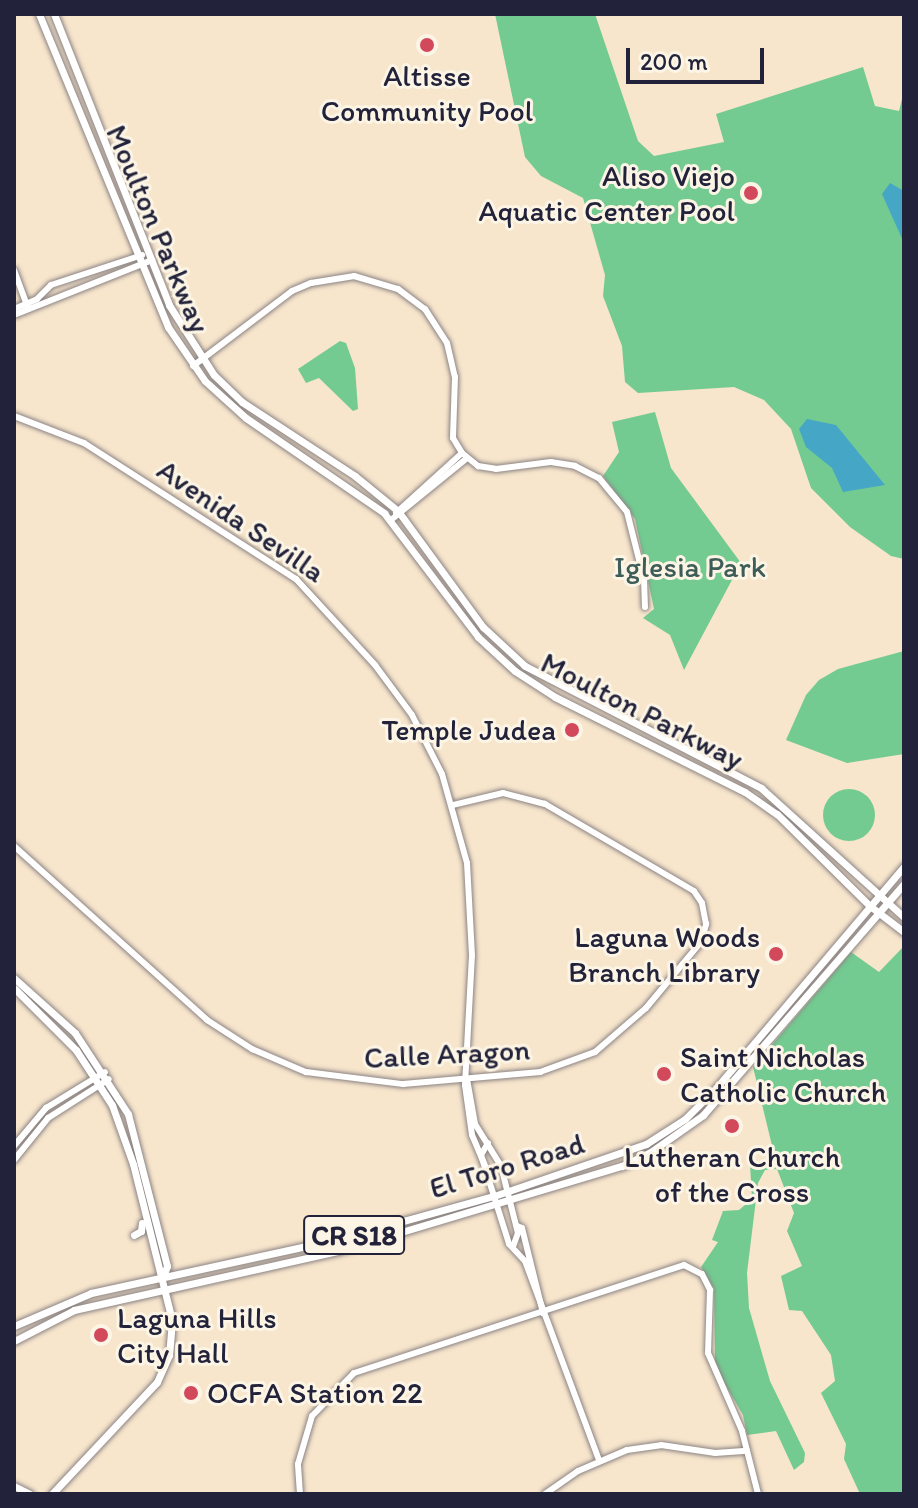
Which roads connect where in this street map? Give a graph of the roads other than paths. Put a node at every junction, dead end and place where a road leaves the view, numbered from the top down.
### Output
1 (39, 14) edge
2 (54, 14) edge
3 (150, 256) junction
4 (140, 260) junction
5 (14, 270) edge
6 (28, 307) junction
7 (14, 312) edge
8 (202, 360) junction
9 (193, 366) junction
10 (14, 416) edge
11 (464, 456) junction
12 (400, 513) junction
13 (391, 520) junction
14 (645, 607) dead end
15 (614, 714) junction
16 (611, 724) junction
17 (453, 805) junction
18 (14, 846) edge
19 (904, 866) edge
20 (904, 884) edge
21 (878, 896) junction
22 (886, 904) junction
23 (870, 906) junction
24 (878, 913) junction
25 (904, 917) edge
26 (904, 932) edge
27 (14, 978) edge
28 (14, 988) edge
29 (107, 1076) junction
30 (467, 1079) junction
31 (98, 1081) junction
32 (488, 1143) junction
33 (14, 1146) edge
34 (14, 1160) edge
35 (486, 1169) junction
36 (503, 1175) junction
37 (509, 1196) junction
38 (495, 1200) junction
39 (142, 1205) junction
40 (513, 1211) junction
41 (500, 1215) junction
42 (517, 1226) junction
43 (150, 1240) junction
44 (513, 1247) junction
45 (163, 1277) junction
46 (166, 1289) junction
47 (543, 1313) junction
48 (14, 1326) edge
49 (14, 1341) edge
50 (747, 1451) junction
51 (599, 1460) junction
52 (14, 1486) edge
53 (30, 1494) edge
54 (52, 1494) edge
55 (300, 1494) edge
56 (545, 1494) edge
57 (758, 1494) edge

1 - 4 main road, Moulton Parkway
2 - 3 main road, Moulton Parkway
3 - 4 street
3 - 8 main road, Moulton Parkway
4 - 6 street
4 - 6 street
4 - 9 main road, Moulton Parkway
5 - 6 street
6 - 7 street
8 - 9 street
8 - 11 street
8 - 12 main road, Moulton Parkway
9 - 13 main road, Moulton Parkway
10 - 17 street, Avenida Sevilla
11 - 12 street
11 - 14 street
12 - 13 street
12 - 15 main road, Moulton Parkway
13 - 16 main road, Moulton Parkway
15 - 16 main road
15 - 21 main road, Moulton Parkway
16 - 23 main road, Moulton Parkway
17 - 30 street, Avenida Sevilla
17 - 30 street, Calle Aragon
18 - 30 street, Calle Aragon
19 - 21 main road, El Toro Road / CR S18
20 - 22 main road, El Toro Road / CR S18
21 - 22 main road, Moulton Parkway
21 - 23 main road, El Toro Road / CR S18
22 - 24 main road, El Toro Road / CR S18
22 - 25 main road, Moulton Parkway
23 - 24 main road, Moulton Parkway
23 - 37 main road, El Toro Road / CR S18
24 - 26 main road, Moulton Parkway
24 - 37 main road, El Toro Road / CR S18
27 - 29 main road
28 - 31 main road
29 - 31 street
29 - 45 main road
30 - 32 street, Avenida Sevilla
30 - 35 street, Avenida Sevilla
31 - 33 street
31 - 34 street
31 - 39 main road
32 - 35 street
32 - 36 street, Avenida Sevilla
35 - 36 street
35 - 38 street, Avenida Sevilla
36 - 37 street, Avenida Sevilla
37 - 38 main road, El Toro Road / CR S18
37 - 40 street, Avenida Sevilla
38 - 41 street, Avenida Sevilla
38 - 45 main road, El Toro Road / CR S18
38 - 46 main road, El Toro Road / CR S18
39 - 43 main road
39 - 43 main road
40 - 41 street
40 - 42 street, Avenida Sevilla
41 - 44 street, Avenida Sevilla
42 - 44 street
42 - 47 street, Avenida Sevilla
43 - 45 main road
44 - 47 street, Avenida Sevilla
45 - 46 main road
45 - 48 main road, El Toro Road / CR S18
46 - 49 main road, El Toro Road / CR S18
46 - 54 main road
47 - 50 street
47 - 51 street, Avenida Sevilla
47 - 55 street
50 - 51 street
50 - 57 street
51 - 56 street
52 - 53 main road

